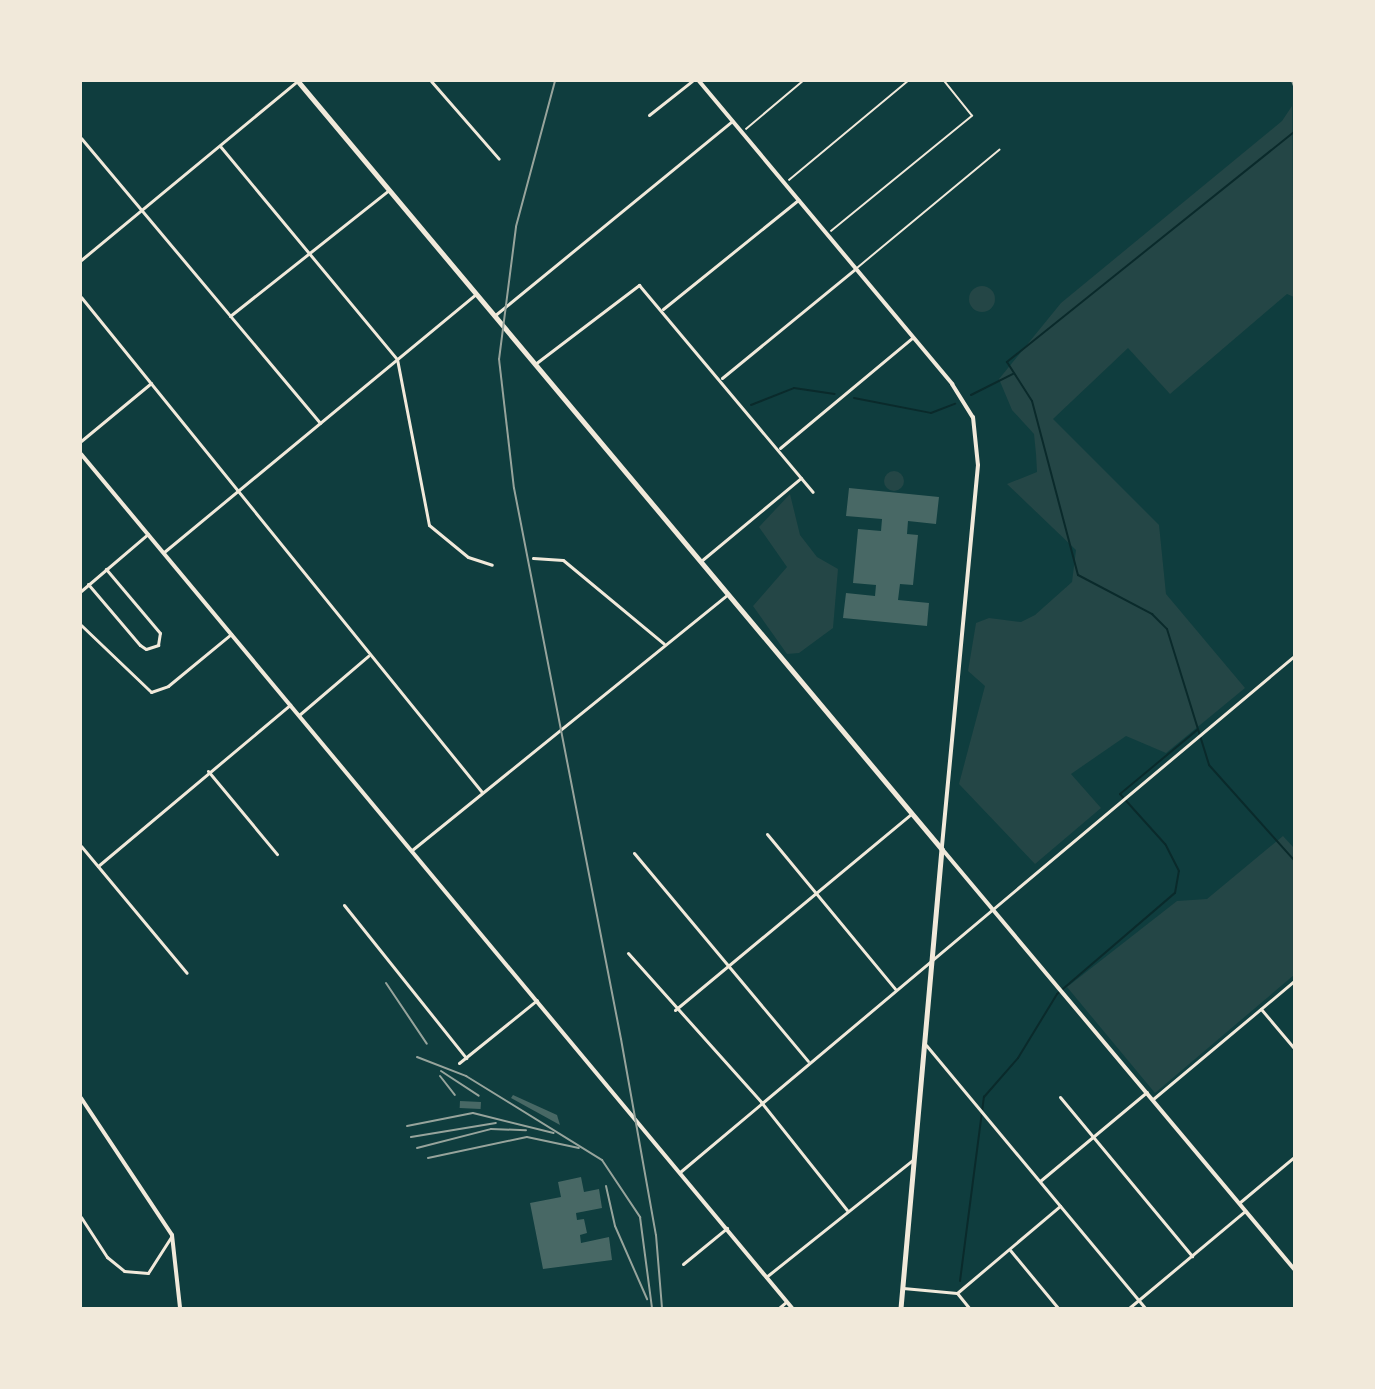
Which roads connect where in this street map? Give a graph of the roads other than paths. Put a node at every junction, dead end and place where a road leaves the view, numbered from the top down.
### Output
1 (308, 81) edge
2 (431, 81) edge
3 (692, 81) edge
4 (699, 81) edge
5 (299, 82) edge
6 (649, 115) dead end
7 (732, 121) junction
8 (81, 138) edge
9 (220, 146) junction
10 (999, 150) dead end
11 (499, 159) dead end
12 (389, 190) junction
13 (798, 200) junction
14 (143, 211) junction
15 (308, 251) junction
16 (81, 260) edge
17 (854, 270) junction
18 (476, 294) junction
19 (81, 297) edge
20 (663, 309) junction
21 (230, 316) junction
22 (494, 316) junction
23 (912, 338) junction
24 (397, 358) junction
25 (534, 364) junction
26 (722, 378) junction
27 (151, 383) junction
28 (320, 423) junction
29 (81, 441) edge
30 (779, 449) junction
31 (81, 454) edge
32 (801, 478) junction
33 (238, 491) junction
34 (813, 492) dead end
35 (148, 534) junction
36 (164, 552) junction
37 (533, 558) dead end
38 (701, 561) junction
39 (492, 565) dead end
40 (106, 569) junction
41 (88, 584) junction
42 (81, 591) edge
43 (727, 595) junction
44 (81, 625) edge
45 (231, 634) junction
46 (664, 644) junction
47 (368, 656) junction
48 (1294, 656) edge
49 (290, 705) junction
50 (299, 715) junction
51 (208, 771) junction
52 (481, 791) junction
53 (911, 814) junction
54 (767, 834) dead end
55 (81, 846) edge
56 (942, 849) junction
57 (412, 850) junction
58 (277, 854) dead end
59 (634, 854) dead end
60 (98, 866) junction
61 (816, 894) junction
62 (344, 905) dead end
63 (993, 907) junction
64 (628, 953) dead end
65 (932, 958) junction
66 (729, 967) junction
67 (188, 973) dead end
68 (1294, 981) edge
69 (895, 989) junction
70 (537, 1000) junction
71 (1261, 1009) junction
72 (675, 1010) junction
73 (926, 1045) junction
74 (1294, 1048) edge
75 (466, 1058) junction
76 (808, 1062) junction
77 (459, 1063) dead end
78 (1147, 1092) junction
79 (1060, 1097) dead end
80 (81, 1098) edge
81 (1153, 1099) junction
82 (761, 1102) junction
83 (1093, 1137) junction
84 (1294, 1157) edge
85 (914, 1159) junction
86 (680, 1172) junction
87 (1040, 1181) junction
88 (1239, 1203) junction
89 (1060, 1206) junction
90 (848, 1210) junction
91 (1245, 1211) junction
92 (81, 1217) edge
93 (727, 1228) junction
94 (172, 1235) junction
95 (1010, 1250) junction
96 (1192, 1256) junction
97 (682, 1264) dead end
98 (1294, 1269) edge
99 (766, 1277) junction
100 (903, 1288) junction
101 (957, 1293) junction
102 (1138, 1300) junction
103 (786, 1302) junction
104 (180, 1308) edge
105 (778, 1308) edge
106 (792, 1308) edge
107 (901, 1308) edge
108 (969, 1308) edge
109 (1058, 1308) edge
110 (1129, 1308) edge
111 (1145, 1308) edge

1 - 5 street
2 - 11 street
3 - 6 street
4 - 7 street
5 - 9 street
5 - 12 main road
7 - 13 street
7 - 22 street
8 - 14 street
9 - 14 street
9 - 15 street
10 - 17 lane
12 - 15 street
12 - 18 main road
13 - 17 street
13 - 20 street
14 - 16 street
14 - 21 street
15 - 21 street
15 - 24 street
17 - 23 street
17 - 26 street
18 - 22 main road
18 - 24 street
19 - 27 street
20 - 25 street
20 - 26 street
21 - 28 street
22 - 25 main road
23 - 30 street
23 - 56 street
24 - 28 street
24 - 39 street
25 - 38 main road
26 - 30 street
27 - 29 street
27 - 33 street
28 - 33 street
30 - 32 street
31 - 35 street
32 - 34 street
32 - 38 street
33 - 36 street
33 - 47 street
35 - 36 street
35 - 40 street
36 - 45 street
37 - 46 street
38 - 43 main road
40 - 41 street
40 - 41 street
41 - 42 street
43 - 46 street
43 - 53 main road
44 - 45 street
45 - 49 street
46 - 52 street
47 - 50 street
47 - 52 street
48 - 63 street
49 - 50 street
49 - 51 street
50 - 57 street
51 - 58 street
51 - 60 street
52 - 57 street
53 - 56 main road
53 - 61 street
54 - 61 street
55 - 60 street
56 - 63 street
56 - 65 main road
57 - 70 street
59 - 66 street
60 - 67 street
61 - 66 street
61 - 69 street
62 - 75 street
63 - 65 street
63 - 78 street
64 - 72 street
65 - 69 street
65 - 73 main road
66 - 72 street
66 - 76 street
68 - 71 street
69 - 76 street
70 - 75 street
70 - 86 street
71 - 74 street
71 - 81 street
72 - 82 street
73 - 85 main road
73 - 87 street
75 - 77 street
76 - 82 street
78 - 81 street
78 - 83 street
79 - 83 street
80 - 94 street
81 - 88 street
82 - 86 street
82 - 90 street
83 - 87 street
83 - 96 street
84 - 88 street
85 - 90 street
85 - 100 main road
86 - 93 street
87 - 89 street
88 - 91 street
89 - 95 street
89 - 102 street
90 - 99 street
91 - 96 street
91 - 98 street
92 - 94 street
93 - 97 street
93 - 99 street
94 - 104 street
95 - 101 street
95 - 109 street
96 - 102 street
99 - 103 street
100 - 101 street
100 - 107 main road
101 - 108 street
102 - 110 street
102 - 111 street
103 - 105 street
103 - 106 street

